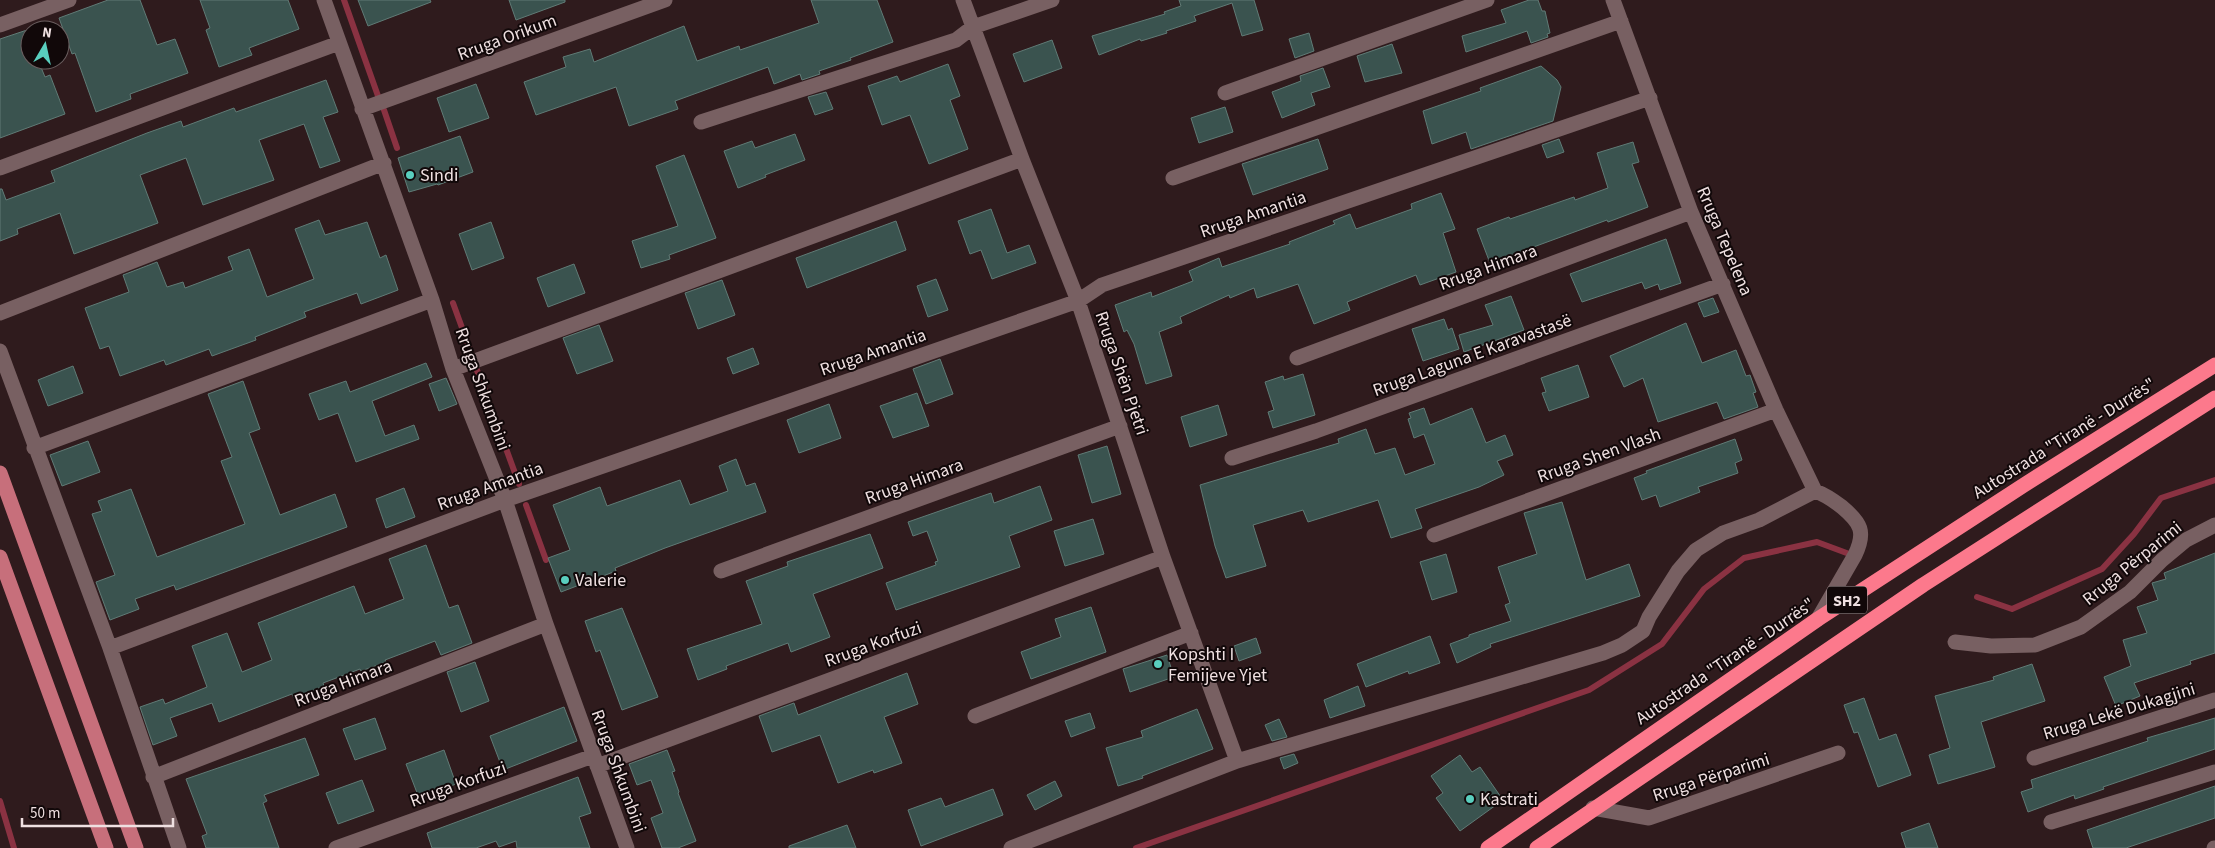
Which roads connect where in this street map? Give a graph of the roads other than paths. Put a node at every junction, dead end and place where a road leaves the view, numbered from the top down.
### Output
1 (69, 0) edge
2 (324, 0) edge
3 (665, 0) edge
4 (963, 0) edge
5 (1052, 0) edge
6 (1487, 0) edge
7 (1613, 0) edge
8 (1621, 21) junction
9 (0, 24) edge
10 (973, 27) junction
11 (340, 43) junction
12 (1225, 94) dead end
13 (1650, 98) junction
14 (362, 109) junction
15 (701, 122) dead end
16 (1022, 159) junction
17 (384, 163) junction
18 (0, 168) edge
19 (1173, 178) dead end
20 (1692, 212) junction
21 (1723, 284) junction
22 (432, 300) junction
23 (1078, 301) junction
24 (0, 313) edge
25 (0, 351) edge
26 (1297, 358) dead end
27 (2215, 365) edge
28 (454, 369) junction
29 (2215, 398) edge
30 (1776, 410) junction
31 (1120, 426) junction
32 (34, 448) junction
33 (1232, 458) dead end
34 (0, 473) edge
35 (1815, 491) junction
36 (505, 500) junction
37 (2215, 525) edge
38 (1434, 535) dead end
39 (0, 557) edge
40 (1163, 557) junction
41 (721, 571) dead end
42 (1818, 620) junction
43 (546, 624) junction
44 (1191, 632) junction
45 (1955, 642) dead end
46 (110, 648) junction
47 (2215, 700) edge
48 (975, 716) dead end
49 (1838, 753) dead end
50 (2034, 758) dead end
51 (595, 761) junction
52 (1237, 761) junction
53 (2215, 772) edge
54 (153, 777) junction
55 (1593, 808) junction
56 (2050, 822) dead end
57 (1555, 842) edge
58 (106, 848) edge
59 (136, 848) edge
60 (179, 848) edge
61 (336, 848) edge
62 (626, 848) edge
63 (1011, 848) edge
64 (1488, 848) edge
65 (1537, 848) edge

1 - 9 street
2 - 11 street, Rruga Shkumbini
3 - 14 street, Rruga Orikum
4 - 10 street, Rruga Shën Pjetri
5 - 10 street
6 - 12 street
7 - 8 street, Rruga Tepelena
8 - 13 street, Rruga Tepelena
8 - 19 street
10 - 15 street
10 - 16 street, Rruga Shën Pjetri
11 - 14 street, Rruga Shkumbini
11 - 18 street
13 - 20 street, Rruga Tepelena
13 - 23 street, Rruga Amantia
14 - 17 street, Rruga Shkumbini
16 - 23 street, Rruga Shën Pjetri
16 - 28 street
17 - 22 street, Rruga Shkumbini
17 - 24 street
20 - 21 street, Rruga Tepelena
20 - 26 street, Rruga Himara
21 - 30 street, Rruga Tepelena
21 - 33 street, Rruga Laguna E Karavastasë
22 - 28 street, Rruga Shkumbini
22 - 32 street
23 - 31 street, Rruga Shën Pjetri
23 - 36 street, Rruga Amantia
25 - 32 street
27 - 42 highway, Autostrada "Tiranë - Durrës" / SH2
28 - 36 street, Rruga Shkumbini
29 - 55 highway, SH2
30 - 35 street, Rruga Tepelena
30 - 38 street, Rruga Shen Vlash
31 - 40 street, Rruga Shën Pjetri
31 - 41 street, Rruga Himara
32 - 46 street
34 - 59 main road
35 - 42 street
35 - 52 street
36 - 43 street, Rruga Shkumbini
36 - 46 street, Rruga Amantia
37 - 45 street, Rruga Përparimi
39 - 58 main road
40 - 44 street, Rruga Shën Pjetri
40 - 51 street, Rruga Korfuzi
42 - 64 highway, Autostrada "Tiranë - Durrës" / SH2
43 - 51 street, Rruga Shkumbini
43 - 54 street, Rruga Himara
44 - 48 street
44 - 52 street, Rruga Shën Pjetri
46 - 54 street
47 - 50 street, Rruga Lekë Dukagjini
49 - 55 street, Rruga Përparimi
51 - 61 street, Rruga Korfuzi
51 - 62 street, Rruga Shkumbini
52 - 63 street
53 - 56 street
54 - 60 street
55 - 57 highway, SH2
57 - 65 highway, SH2

